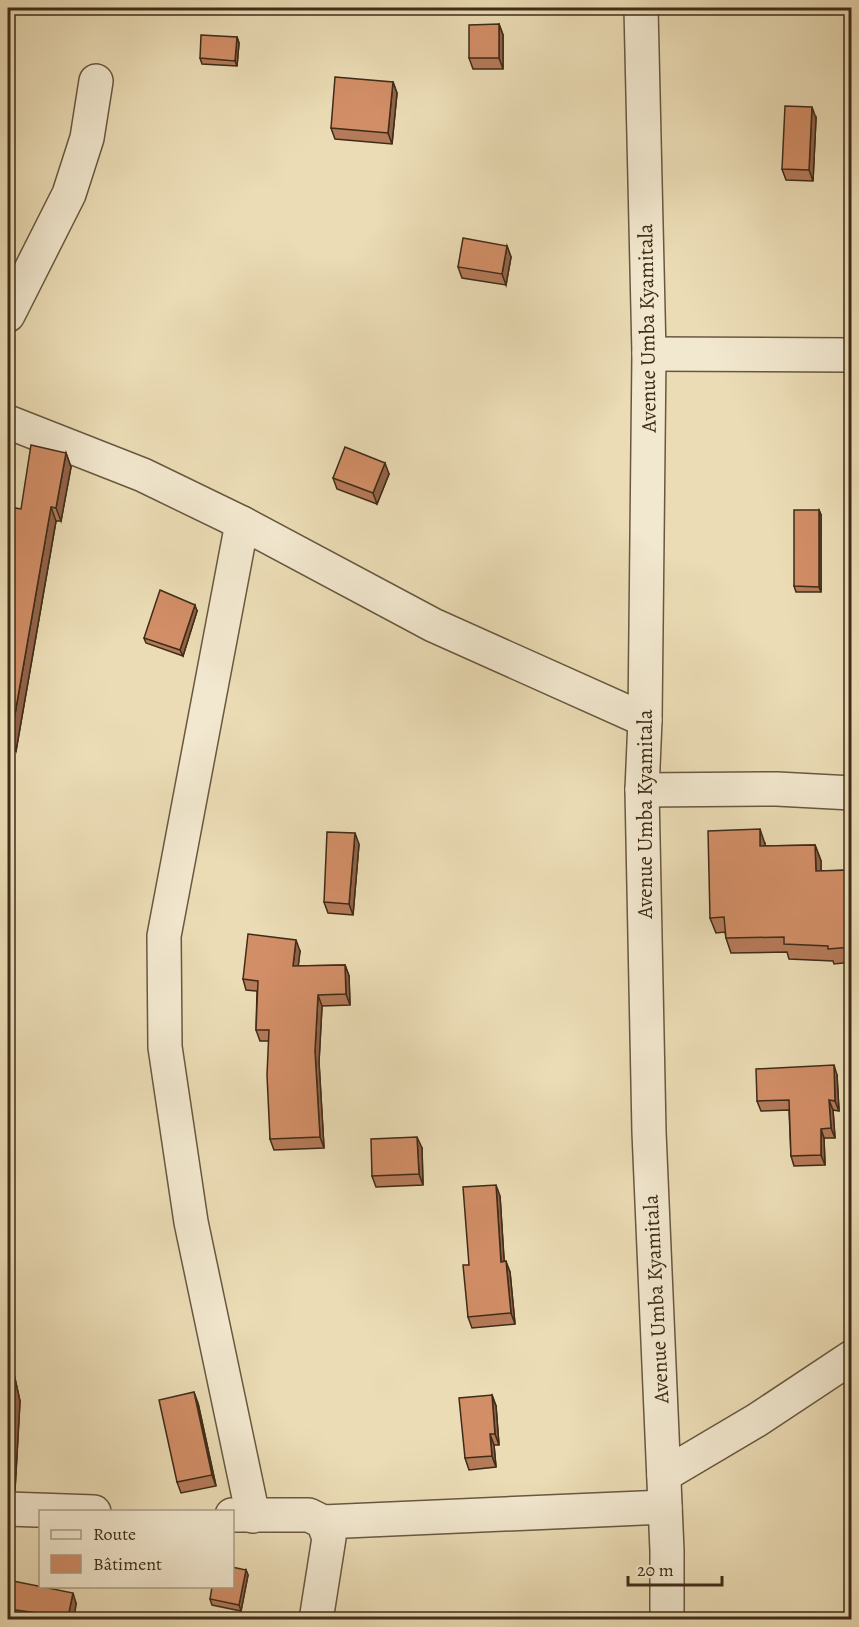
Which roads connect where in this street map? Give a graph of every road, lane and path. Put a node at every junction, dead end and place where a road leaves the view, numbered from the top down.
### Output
1 (641, 8) edge
2 (96, 81) dead end
3 (8, 315) edge
4 (649, 354) junction
5 (852, 355) edge
6 (8, 422) edge
7 (242, 522) junction
8 (645, 720) junction
9 (642, 790) junction
10 (852, 793) edge
11 (852, 1357) edge
12 (665, 1491) junction
13 (8, 1509) edge
14 (39, 1510) edge
15 (243, 1515) edge
16 (323, 1522) junction
17 (316, 1620) edge
18 (667, 1620) edge

1 - 4 street, Avenue Umba Kyamitala
2 - 3 street
4 - 5 street
4 - 8 street, Avenue Umba Kyamitala
6 - 7 street
7 - 8 street
7 - 15 street
8 - 9 street, Avenue Umba Kyamitala
9 - 10 street
9 - 12 street, Avenue Umba Kyamitala
11 - 12 street
12 - 16 street
12 - 18 street, Avenue Umba Kyamitala
13 - 14 street
15 - 16 street
16 - 17 street

